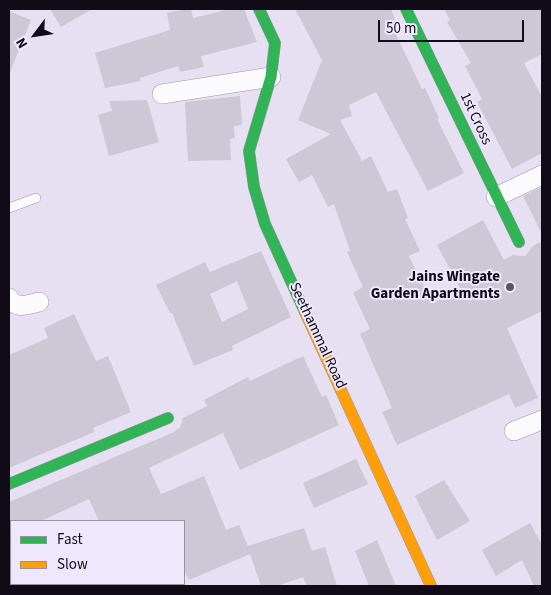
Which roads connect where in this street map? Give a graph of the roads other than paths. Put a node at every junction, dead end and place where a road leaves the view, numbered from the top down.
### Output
1 (259, 9) edge
2 (406, 9) edge
3 (271, 77) junction
4 (162, 94) dead end
5 (542, 175) edge
6 (496, 197) junction
7 (36, 198) dead end
8 (9, 208) edge
9 (519, 242) dead end
10 (9, 298) edge
11 (39, 302) dead end
12 (168, 418) dead end
13 (542, 420) edge
14 (514, 431) dead end
15 (9, 484) edge
16 (431, 586) edge

1 - 3 street, Seethammal Road
2 - 6 street, 1st Cross
3 - 4 street
3 - 16 street, Seethammal Road
5 - 6 street
6 - 9 street, 1st Cross
7 - 8 lane
10 - 11 street
12 - 15 street
13 - 14 street

